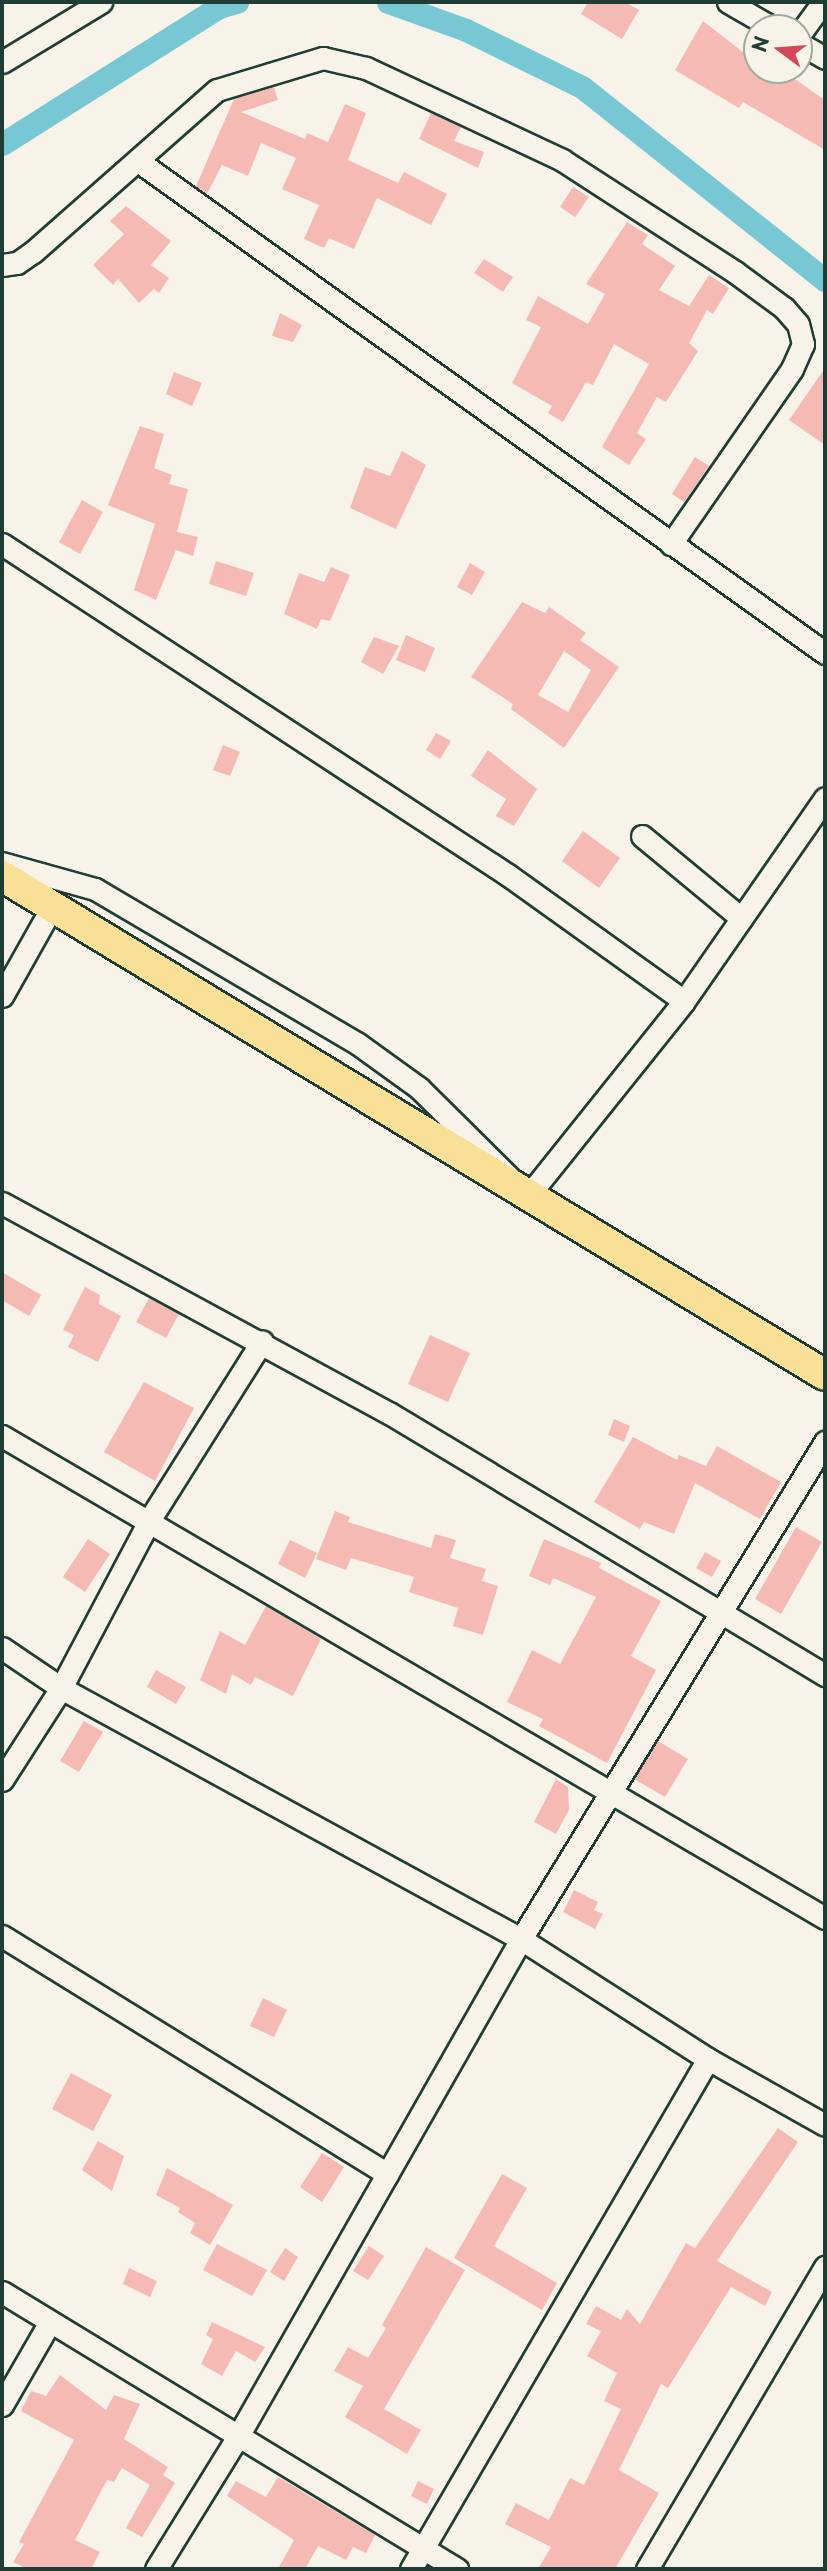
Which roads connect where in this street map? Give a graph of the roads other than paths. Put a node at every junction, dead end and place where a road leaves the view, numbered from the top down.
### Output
1 (101, 2) edge
2 (728, 2) edge
3 (749, 14) edge
4 (2, 62) edge
5 (138, 161) junction
6 (2, 265) edge
7 (2, 544) edge
8 (671, 544) junction
9 (825, 653) edge
10 (825, 797) edge
11 (642, 835) dead end
12 (2, 863) edge
13 (2, 876) edge
14 (52, 907) junction
15 (741, 918) junction
16 (2, 996) edge
17 (684, 1001) junction
18 (528, 1196) junction
19 (2, 1203) edge
20 (262, 1341) junction
21 (825, 1375) edge
22 (2, 1436) edge
23 (825, 1442) edge
24 (150, 1519) junction
25 (724, 1613) junction
26 (2, 1648) edge
27 (825, 1675) edge
28 (61, 1688) junction
29 (2, 1780) edge
30 (610, 1795) junction
31 (825, 1919) edge
32 (2, 1936) edge
33 (521, 1939) junction
34 (708, 2059) junction
35 (825, 2125) edge
36 (388, 2174) junction
37 (825, 2267) edge
38 (2, 2292) edge
39 (50, 2322) junction
40 (2, 2405) edge
41 (237, 2438) junction
42 (424, 2548) junction
43 (156, 2569) edge
44 (411, 2569) edge
45 (457, 2569) edge
46 (647, 2569) edge

1 - 4 street
2 - 3 street
5 - 6 street
5 - 8 street
5 - 8 street
7 - 17 street
8 - 9 street
10 - 15 street
11 - 15 street
12 - 18 street
13 - 14 highway
14 - 16 street
14 - 18 highway
15 - 17 street
17 - 18 street
18 - 21 highway
19 - 20 street
20 - 24 street
20 - 25 street
22 - 24 street
23 - 25 street
24 - 28 street
24 - 30 street
25 - 27 street
25 - 30 street
26 - 28 street
28 - 29 street
28 - 33 street
30 - 31 street
30 - 33 street
32 - 36 street
33 - 34 street
33 - 36 street
34 - 35 street
34 - 42 street
36 - 41 street
37 - 46 street
38 - 39 street
39 - 40 street
39 - 41 street
41 - 42 street
41 - 43 street
42 - 44 street
42 - 45 street

